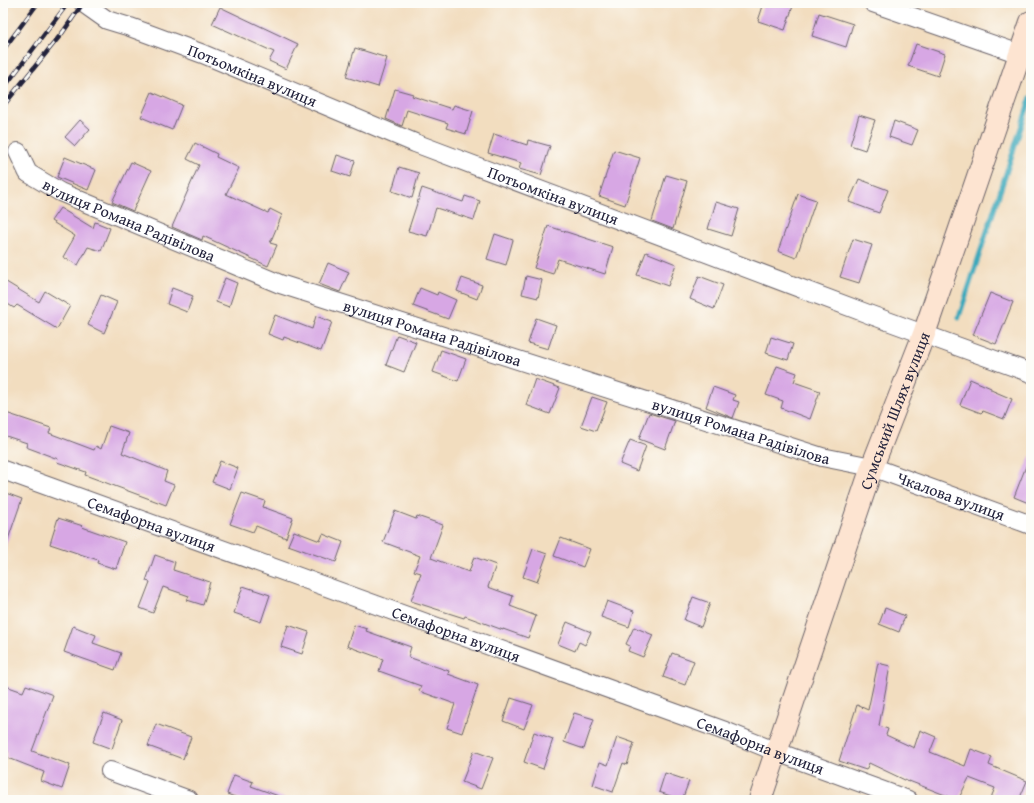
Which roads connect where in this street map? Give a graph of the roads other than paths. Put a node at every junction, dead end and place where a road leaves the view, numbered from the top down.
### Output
1 (83, 3) edge
2 (873, 3) edge
3 (1031, 22) edge
4 (1023, 59) edge
5 (18, 152) dead end
6 (924, 334) junction
7 (1031, 373) edge
8 (872, 467) junction
9 (3, 470) edge
10 (1031, 525) edge
11 (777, 752) junction
12 (110, 771) dead end
13 (189, 800) edge
14 (760, 800) edge
15 (908, 800) edge

1 - 6 street, Потьомкіна вулиця
2 - 4 street
3 - 4 main road, Сумський Шлях вулиця
4 - 6 main road, Сумський Шлях вулиця
5 - 8 street, вулиця Романа Радівілова
6 - 7 street, Потьомкіна вулиця
6 - 8 main road, Сумський Шлях вулиця
8 - 10 street, Чкалова вулиця
8 - 11 main road, Сумський Шлях вулиця
9 - 11 street, Семафорна вулиця
11 - 14 main road, Сумський Шлях вулиця
11 - 15 street, Семафорна вулиця
12 - 13 street

